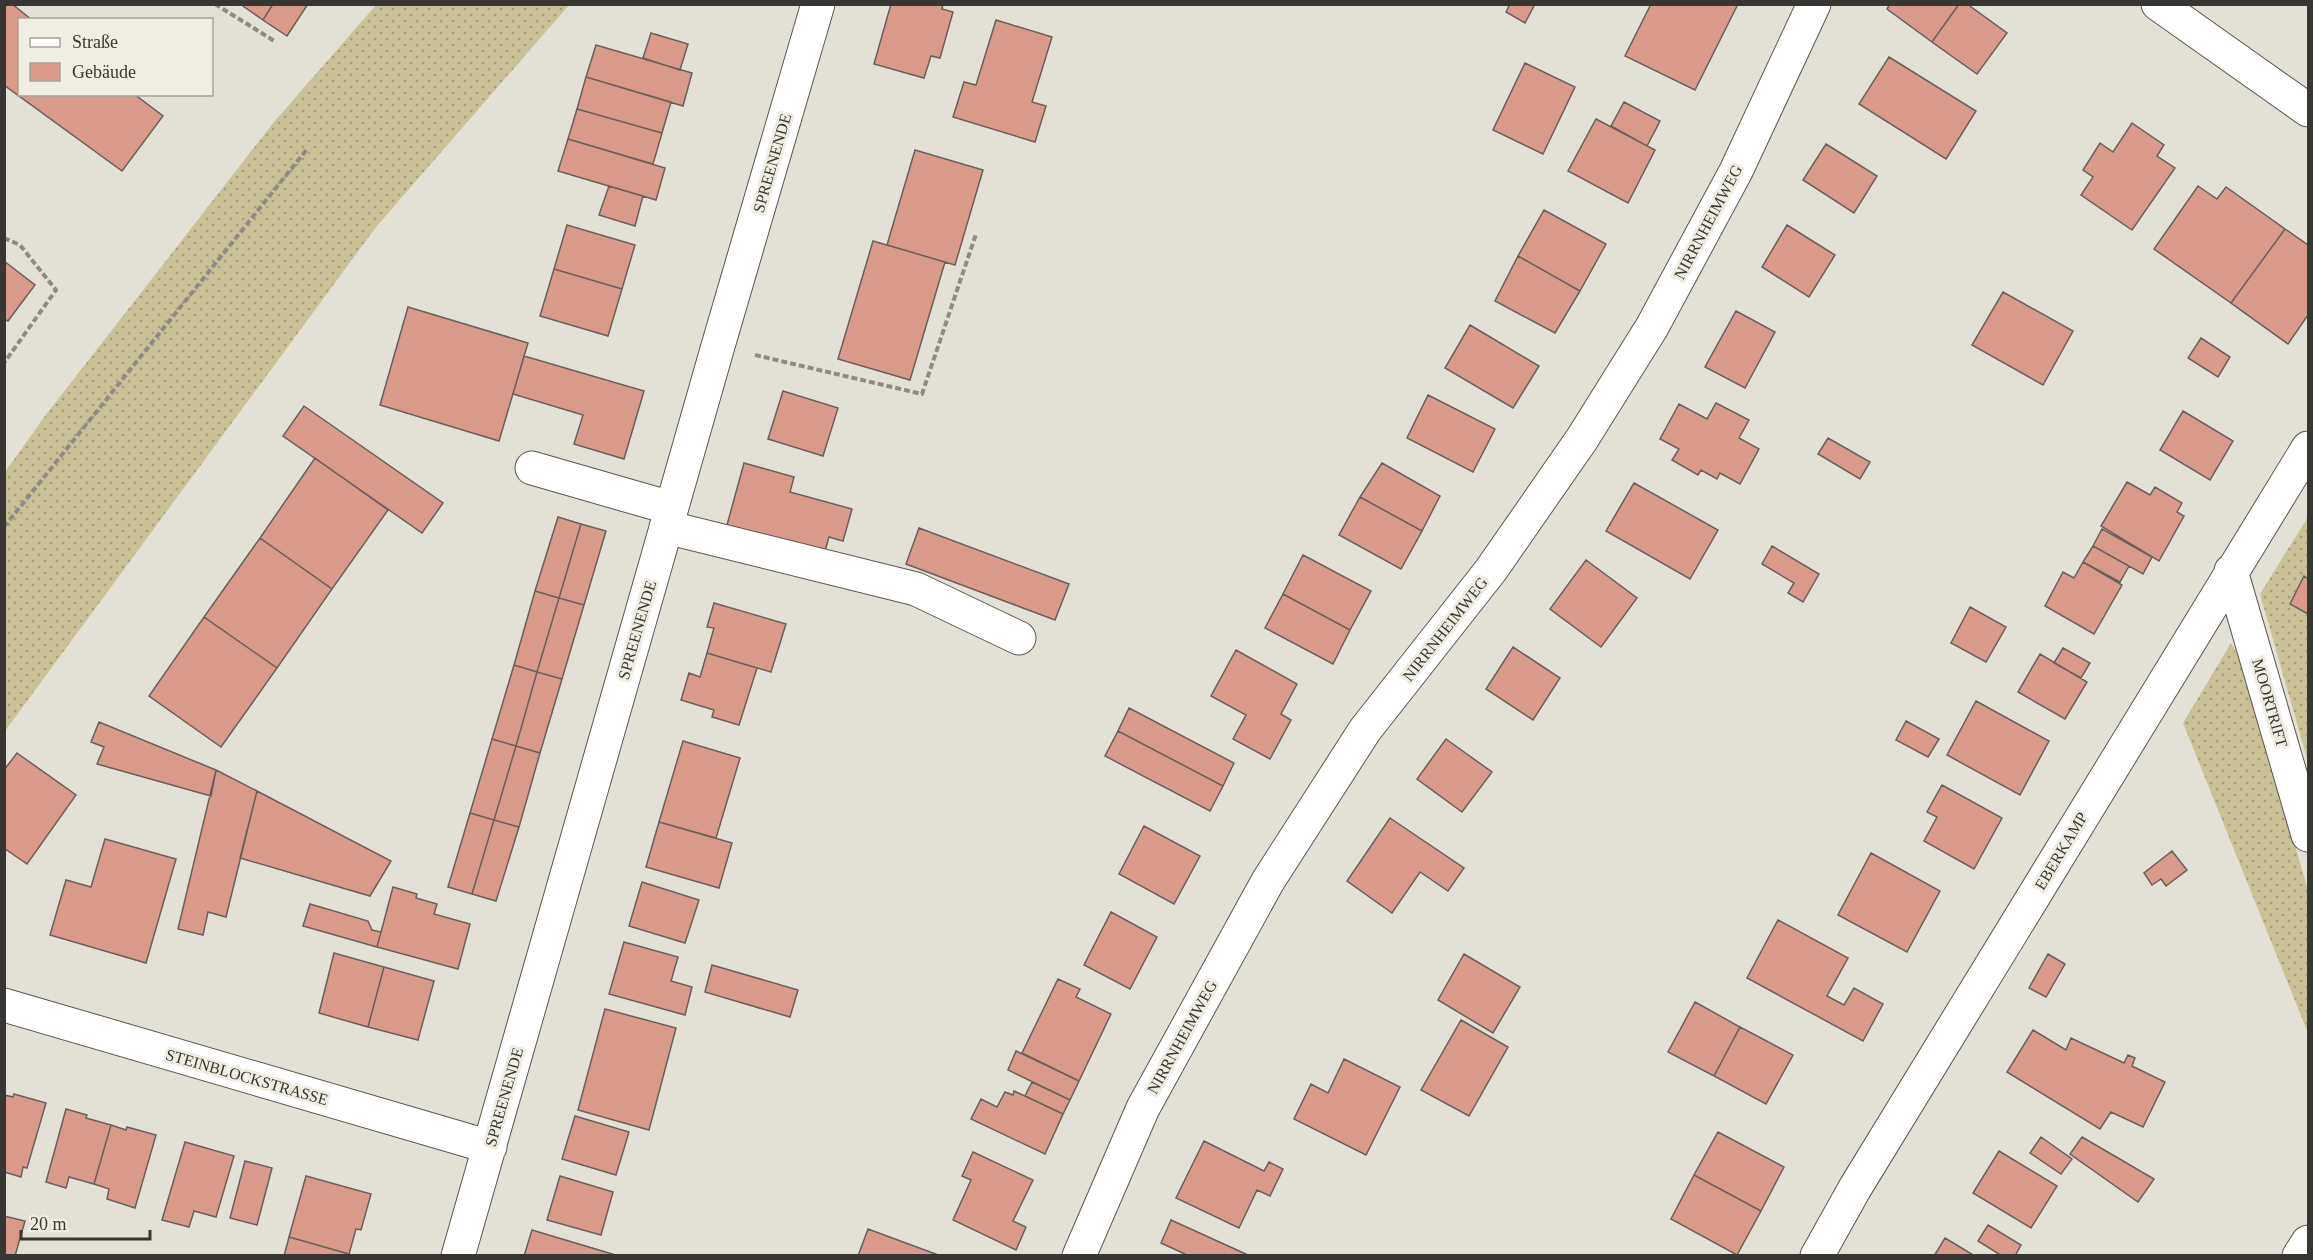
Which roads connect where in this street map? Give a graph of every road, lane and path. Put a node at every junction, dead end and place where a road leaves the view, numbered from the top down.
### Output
1 (215, 4) edge
2 (818, 4) edge
3 (1814, 4) edge
4 (2158, 4) edge
5 (276, 42) dead end
6 (2308, 110) edge
7 (308, 148) dead end
8 (976, 234) dead end
9 (4, 238) edge
10 (718, 346) junction
11 (4, 363) edge
12 (2308, 448) edge
13 (532, 468) dead end
14 (669, 518) junction
15 (4, 527) edge
16 (2231, 572) junction
17 (1019, 638) dead end
18 (2308, 835) edge
19 (4, 1005) edge
20 (490, 1147) junction
21 (2308, 1242) edge
22 (458, 1256) edge
23 (1079, 1256) edge
24 (1817, 1256) edge
25 (2299, 1256) edge

1 - 5 path
2 - 10 street, SPREENENDE
3 - 23 street, NIRRNHEIMWEG
4 - 6 street
7 - 15 path
8 - 10 path
9 - 11 path
10 - 14 street, SPREENENDE
12 - 16 street, EBERKAMP
13 - 14 street
14 - 17 street
14 - 20 street, SPREENENDE
16 - 18 street, MOORTRIFT
16 - 24 street, EBERKAMP
19 - 20 street, STEINBLOCKSTRASSE
20 - 22 street, SPREENENDE
21 - 25 street

